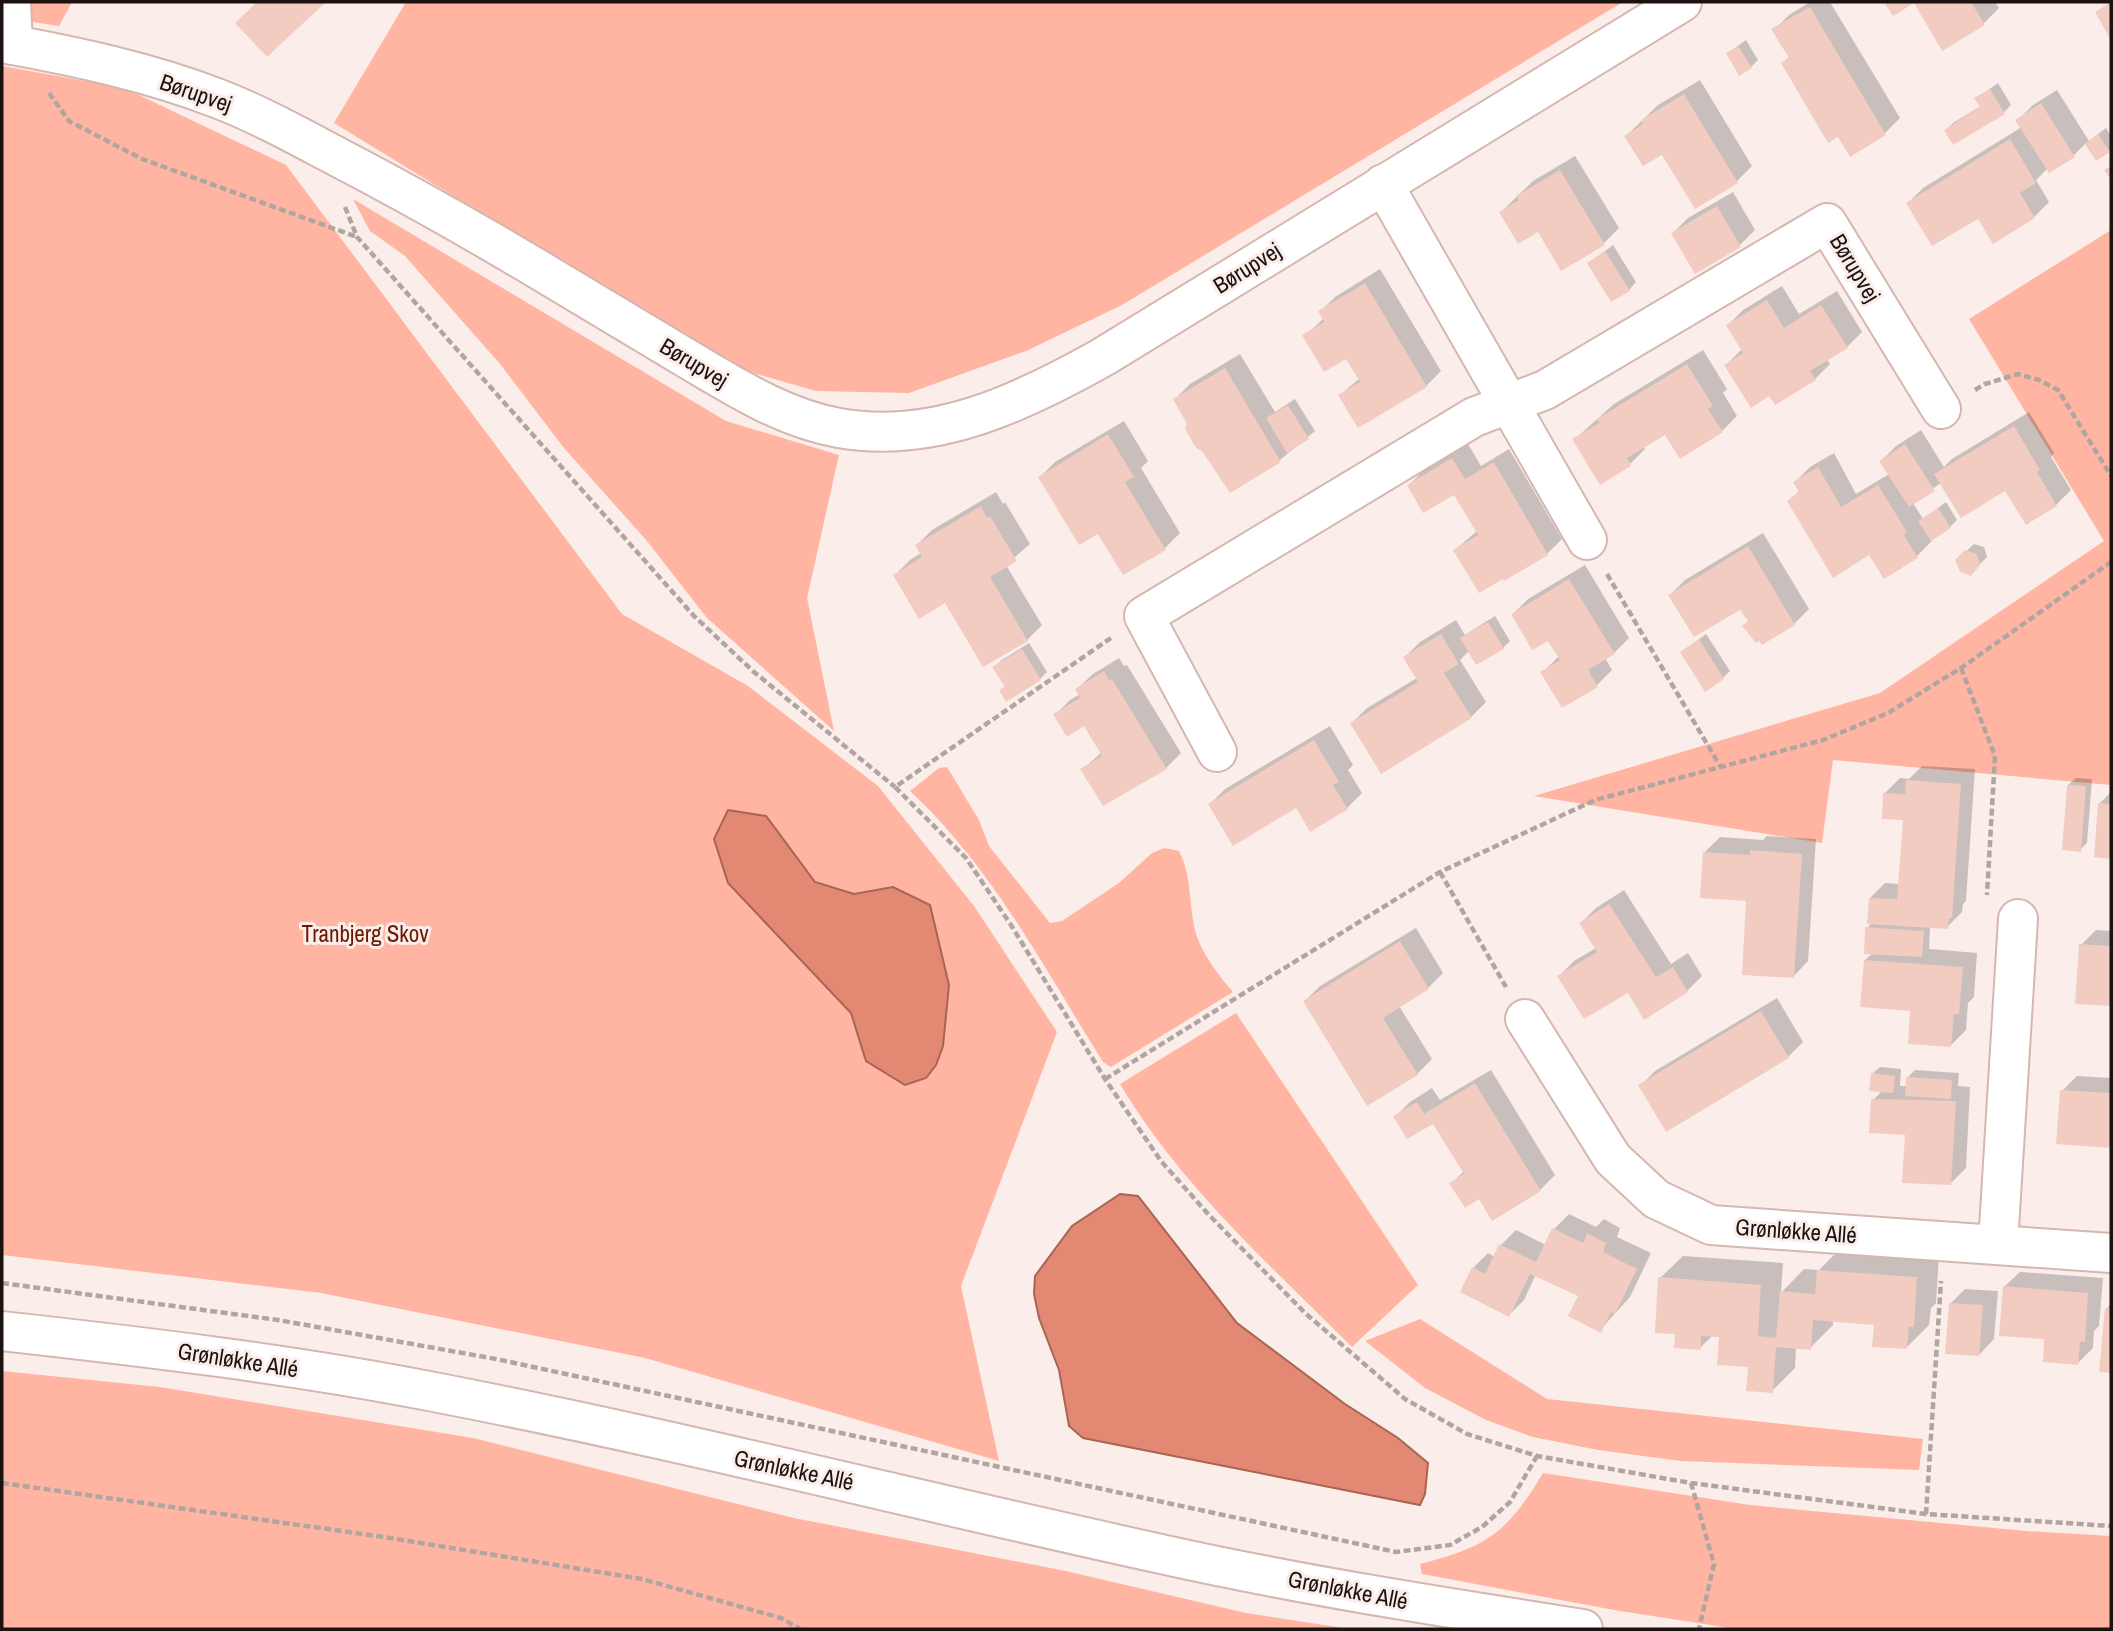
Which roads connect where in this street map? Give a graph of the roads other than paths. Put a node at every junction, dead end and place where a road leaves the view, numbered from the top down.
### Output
1 (11, 2) edge
2 (1682, 2) edge
3 (7, 44) edge
4 (1383, 184) junction
5 (1510, 403) junction
6 (1941, 409) road end
7 (1587, 540) road end
8 (1217, 752) dead end
9 (2018, 919) road end
10 (1525, 1019) road end
11 (1998, 1245) junction
12 (2111, 1253) edge
13 (2, 1331) edge
14 (1583, 1629) edge

1 - 3 street
2 - 4 street, Børupvej
3 - 4 street, Børupvej
4 - 5 street
5 - 6 street, Børupvej
5 - 7 street
5 - 8 street, Børupvej
9 - 11 street
10 - 11 street, Grønløkke Allé
11 - 12 street, Grønløkke Allé
13 - 14 street, Grønløkke Allé

